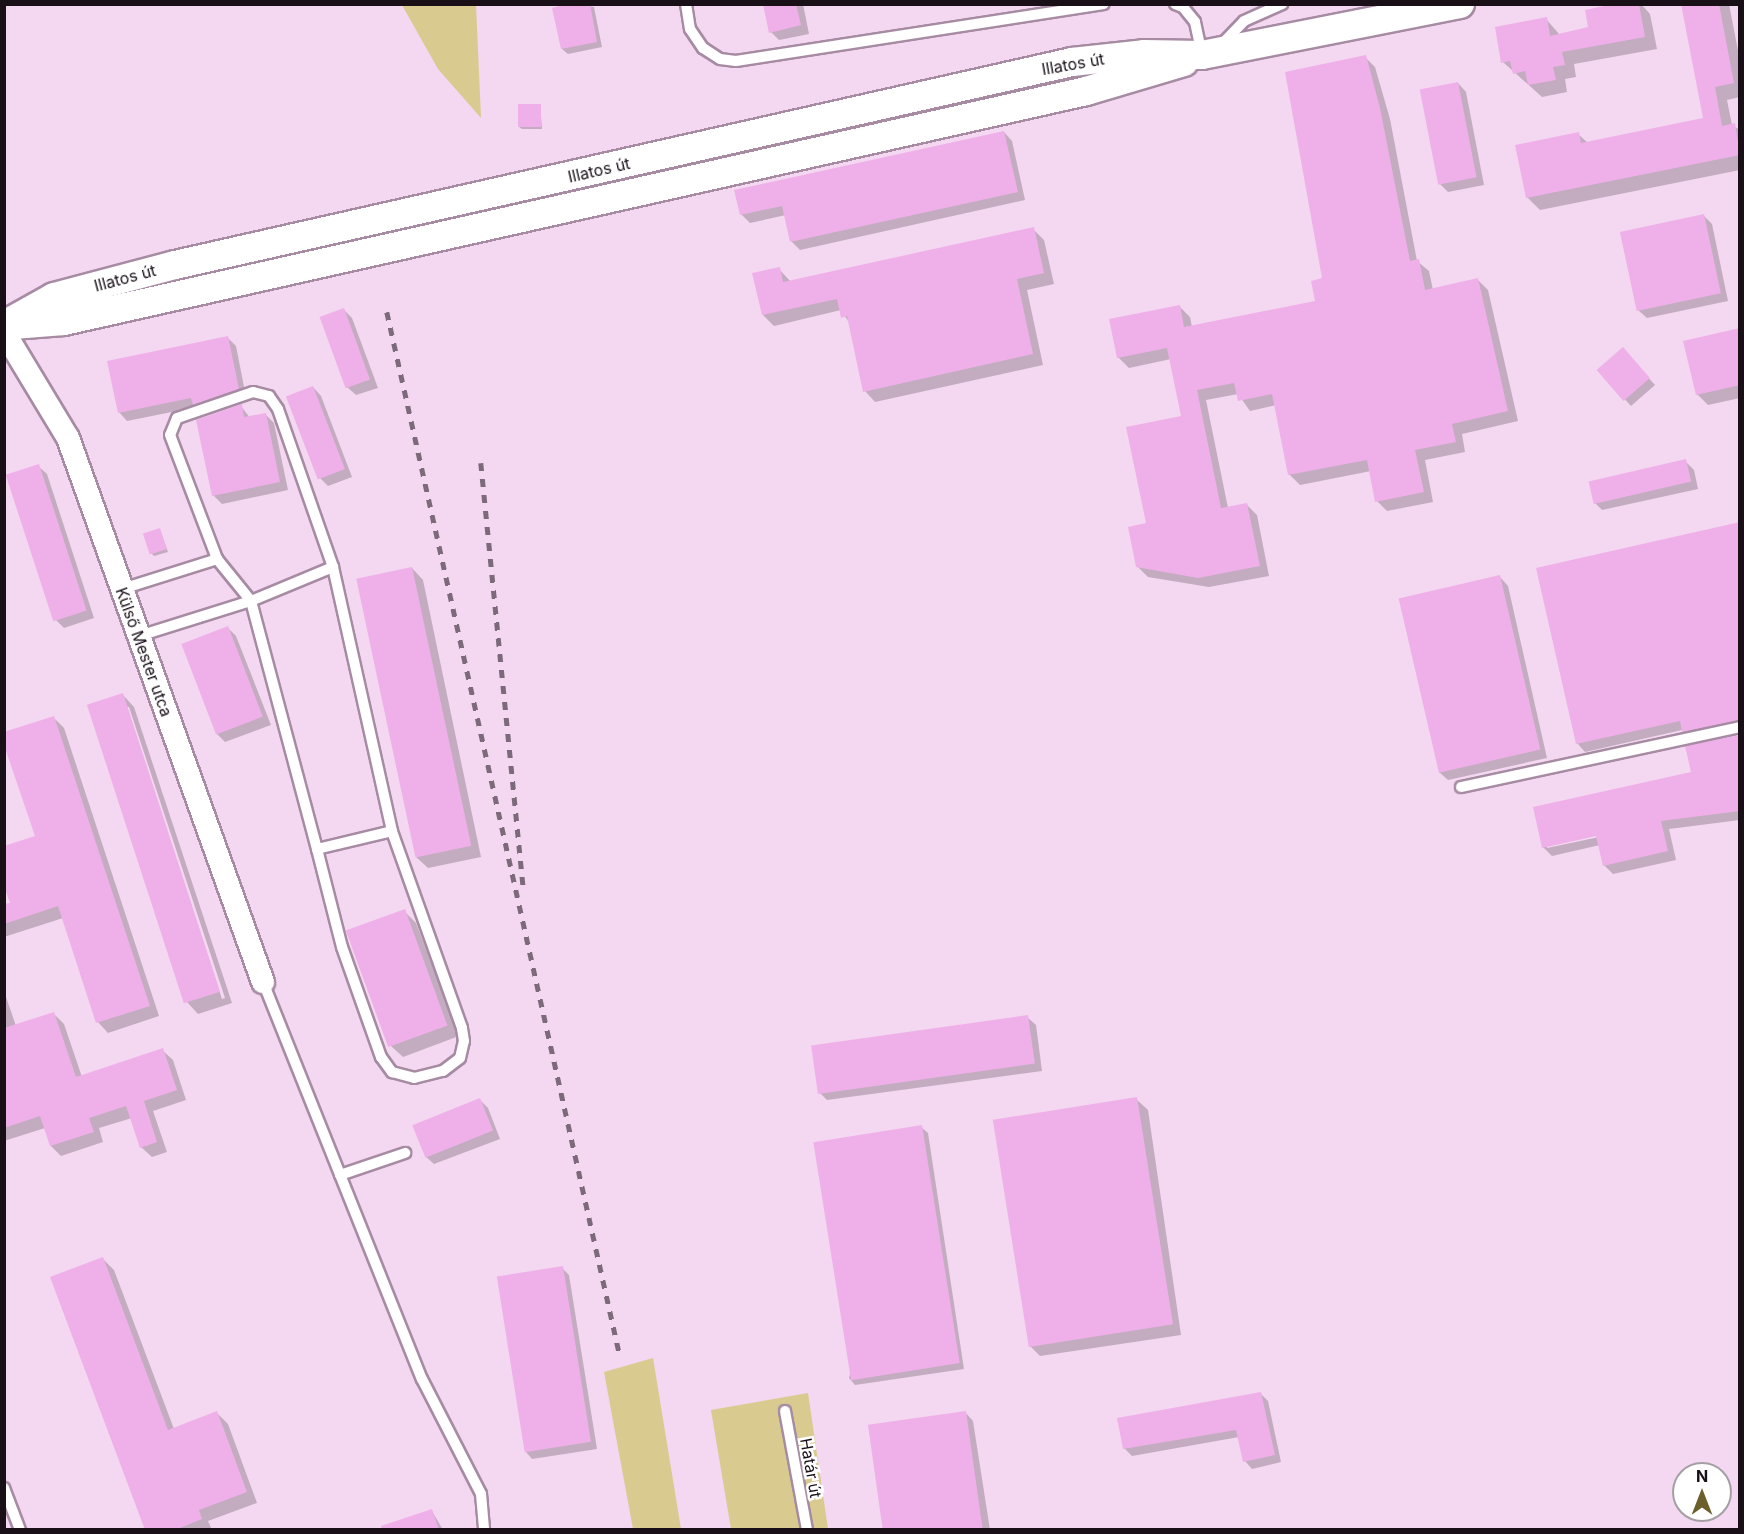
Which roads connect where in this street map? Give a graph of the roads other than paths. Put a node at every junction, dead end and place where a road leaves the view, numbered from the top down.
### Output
1 (686, 4) edge
2 (1104, 4) edge
3 (1175, 4) edge
4 (1282, 4) edge
5 (1438, 6) edge
6 (1208, 54) junction
7 (4, 325) edge
8 (4, 332) edge
9 (217, 559) junction
10 (333, 567) junction
11 (122, 589) junction
12 (251, 601) junction
13 (139, 636) junction
14 (1740, 727) edge
15 (1461, 787) dead end
16 (392, 831) junction
17 (317, 849) junction
18 (263, 982) joint
19 (405, 1153) dead end
20 (340, 1175) junction
21 (785, 1411) dead end
22 (4, 1488) edge
23 (20, 1530) edge
24 (484, 1530) edge
25 (807, 1530) edge

1 - 2 lane
3 - 6 lane
4 - 6 lane
5 - 6 street, Illatos út
6 - 7 street, Illatos út
8 - 11 street, Külső Mester utca
9 - 10 lane
9 - 11 lane
9 - 12 lane
10 - 12 lane
10 - 16 lane
11 - 13 street, Külső Mester utca
12 - 13 lane
12 - 17 lane
13 - 18 street, Külső Mester utca
14 - 15 lane
16 - 17 lane
16 - 17 lane
18 - 20 lane
19 - 20 lane
20 - 24 lane
21 - 25 lane, Határ út
22 - 23 lane

